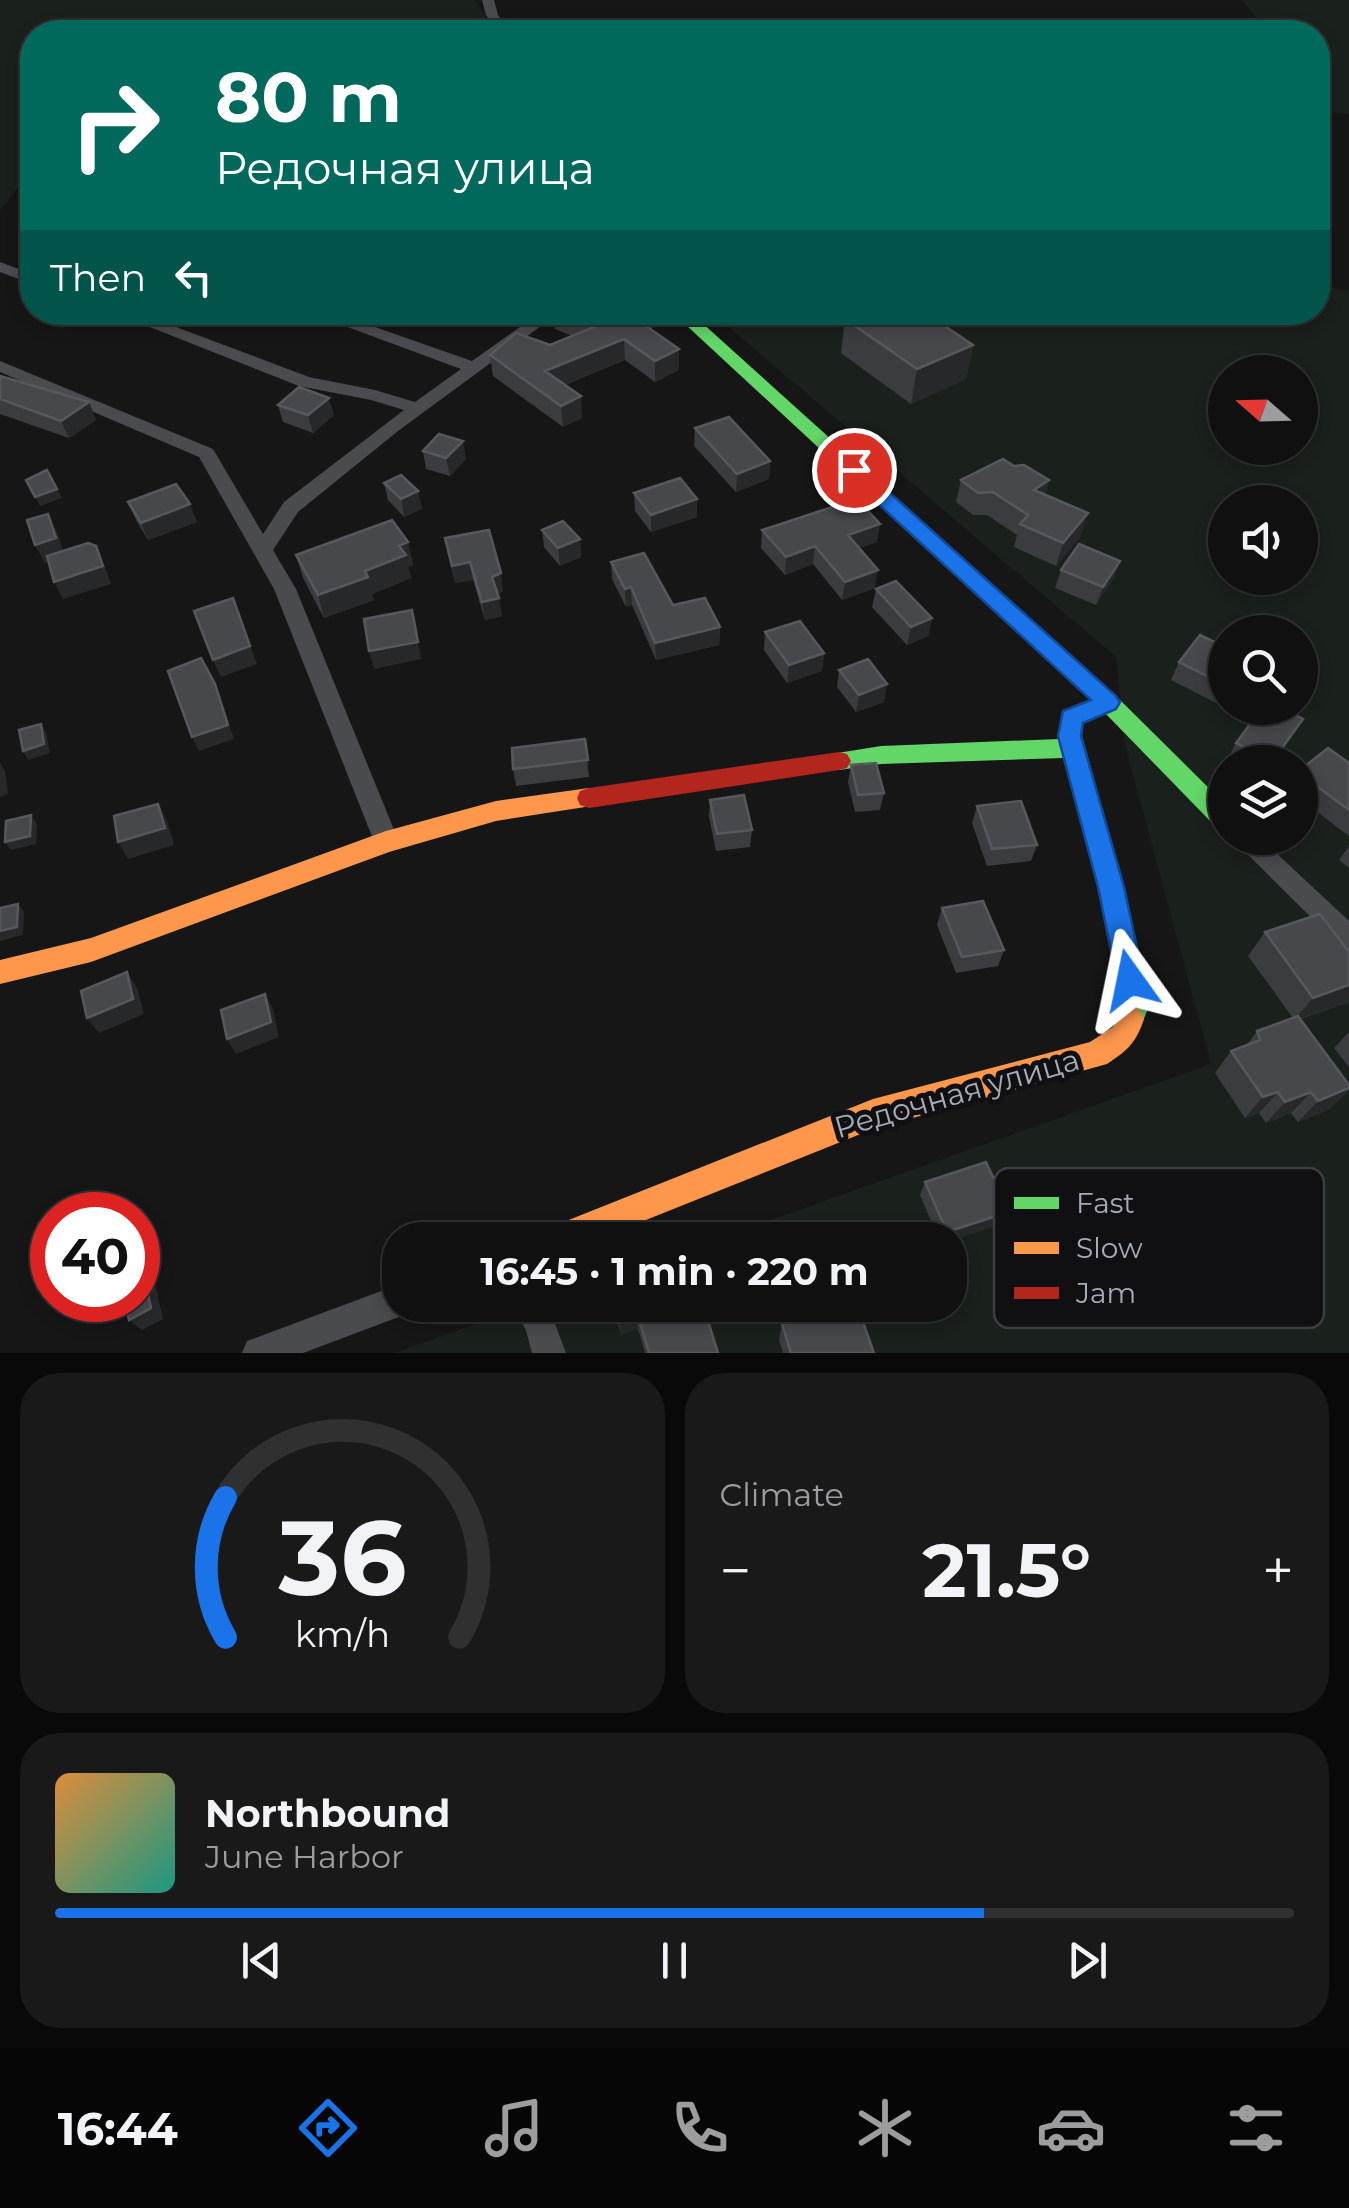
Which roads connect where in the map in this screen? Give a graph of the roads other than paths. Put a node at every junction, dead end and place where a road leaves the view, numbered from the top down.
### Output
1 (154, 325) edge
2 (352, 325) edge
3 (534, 325) edge
4 (694, 325) edge
5 (0, 366) edge
6 (476, 368) junction
7 (418, 409) junction
8 (286, 514) junction
9 (245, 521) junction
10 (262, 551) junction
11 (1108, 702) junction
12 (1073, 748) junction
13 (1208, 803) edge
14 (386, 842) junction
15 (1262, 855) edge
16 (1349, 938) edge
17 (0, 972) edge
18 (603, 1222) edge
19 (382, 1307) edge
20 (540, 1322) edge
21 (260, 1353) edge
22 (549, 1353) edge

1 - 7 street
2 - 6 street
3 - 6 street
4 - 11 street
5 - 9 street
6 - 7 street
7 - 8 street
8 - 9 street
8 - 10 street
9 - 10 street
10 - 14 street
11 - 12 street
11 - 13 street
12 - 14 street
12 - 18 street, Редочная улица
14 - 17 street
15 - 16 street
19 - 21 street
20 - 22 street

